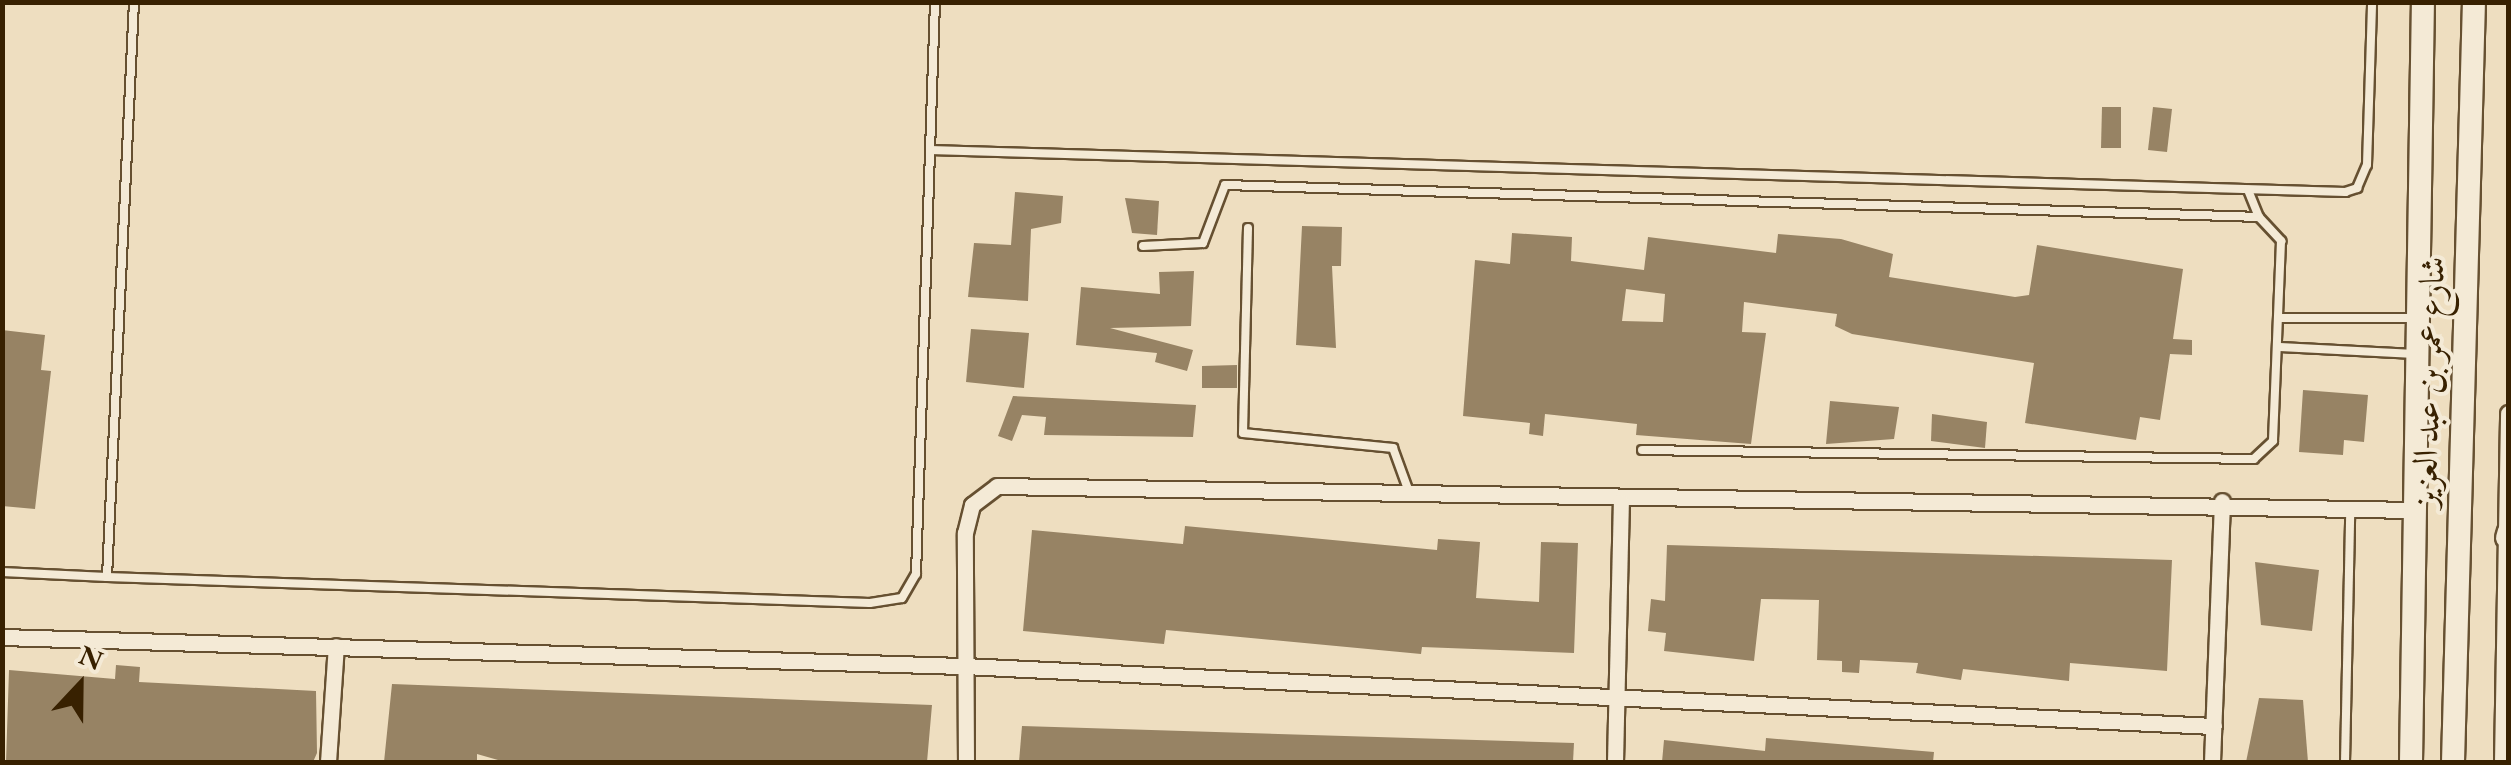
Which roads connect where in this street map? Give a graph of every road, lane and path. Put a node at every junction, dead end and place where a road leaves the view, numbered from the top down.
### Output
1 (134, 2) edge
2 (935, 2) edge
3 (2372, 2) edge
4 (2423, 2) edge
5 (2474, 2) edge
6 (930, 150) junction
7 (2248, 190) junction
8 (2259, 217) junction
9 (1248, 228) dead end
10 (1143, 246) dead end
11 (2281, 318) junction
12 (2418, 318) junction
13 (2280, 347) junction
14 (2418, 354) junction
15 (2508, 413) edge
16 (1642, 450) dead end
17 (1410, 496) junction
18 (2222, 501) junction
19 (1620, 502) junction
20 (2416, 510) junction
21 (2350, 515) junction
22 (2507, 535) edge
23 (2, 572) edge
24 (107, 577) junction
25 (2, 637) edge
26 (336, 646) junction
27 (964, 666) junction
28 (1616, 694) junction
29 (2506, 718) edge
30 (2214, 726) junction
31 (328, 762) edge
32 (966, 762) edge
33 (1615, 762) edge
34 (2212, 762) edge
35 (2345, 762) edge
36 (2411, 762) edge
37 (2453, 762) edge
38 (2502, 762) edge

1 - 24 lane
2 - 6 lane
3 - 7 lane
4 - 12 main road, شارع عمر بن عبد العزيز
5 - 37 main road, شارع عمر بن عبد العزيز
6 - 7 lane
6 - 24 lane
7 - 8 lane
8 - 10 lane
8 - 11 lane
9 - 17 lane
11 - 12 lane
11 - 13 lane
12 - 14 main road, شارع عمر بن عبد العزيز
13 - 14 lane
13 - 16 lane
14 - 20 main road, شارع عمر بن عبد العزيز
15 - 22 street
17 - 19 street
17 - 27 street
18 - 19 street
18 - 21 street
18 - 30 street
19 - 28 street
20 - 21 street
20 - 36 main road, شارع عمر بن عبد العزيز
21 - 35 lane
22 - 29 street
23 - 24 lane
25 - 26 street
26 - 27 street
26 - 31 street
27 - 28 street
27 - 32 street
28 - 30 street
28 - 33 street
29 - 38 street
30 - 34 street

